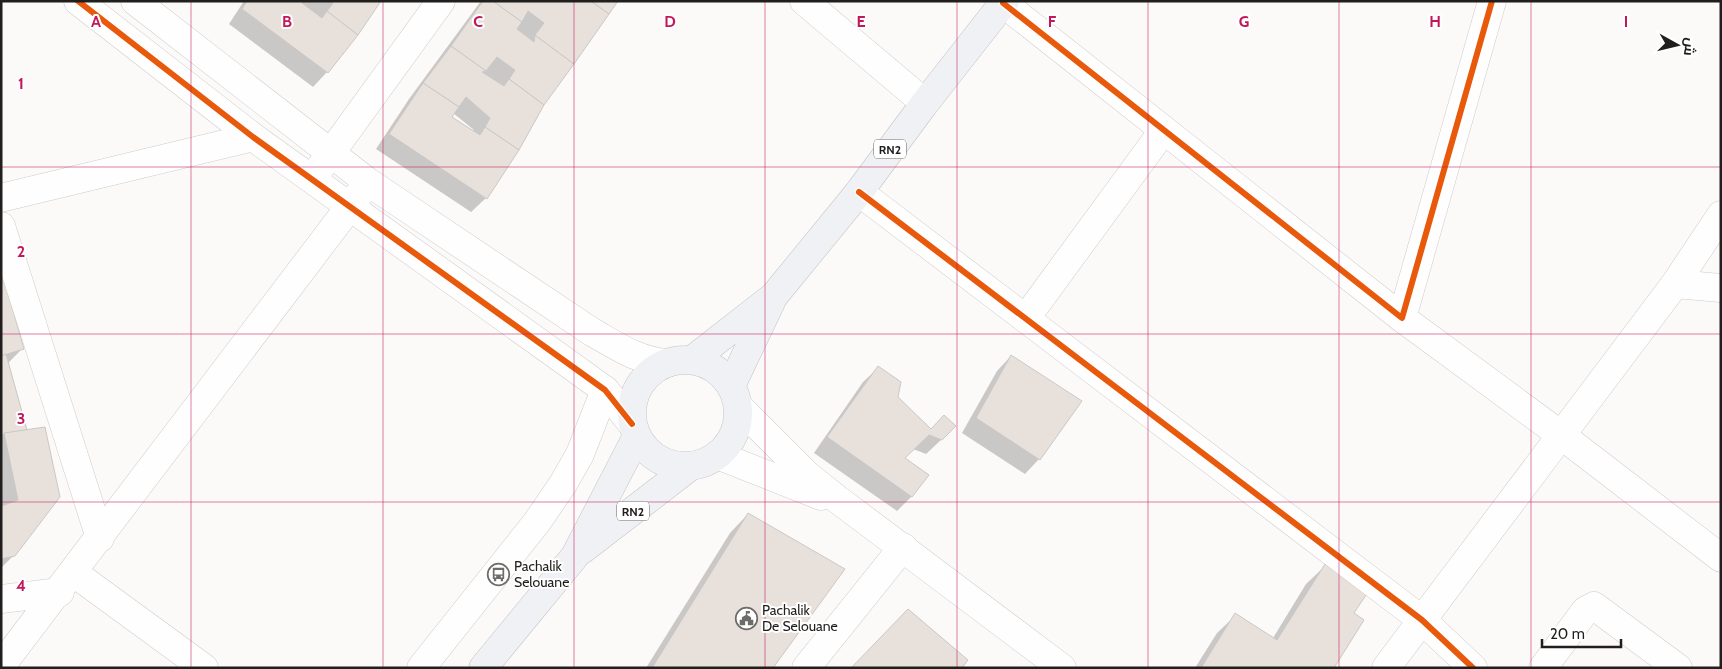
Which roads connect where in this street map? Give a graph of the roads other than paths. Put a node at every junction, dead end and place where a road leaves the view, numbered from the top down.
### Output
1 (78, 1) edge
2 (135, 1) edge
3 (441, 1) edge
4 (804, 1) edge
5 (1492, 1) edge
6 (1004, 2) edge
7 (116, 29) junction
8 (925, 103) junction
9 (1163, 131) junction
10 (253, 137) junction
11 (331, 154) junction
12 (311, 180) junction
13 (368, 182) junction
14 (859, 192) junction
15 (1, 198) edge
16 (350, 208) junction
17 (1721, 215) edge
18 (1, 226) edge
19 (1675, 284) junction
20 (1721, 288) edge
21 (774, 296) junction
22 (1026, 318) junction
23 (1402, 318) junction
24 (679, 361) junction
25 (605, 390) junction
26 (734, 396) junction
27 (635, 430) junction
28 (1560, 435) junction
29 (717, 456) junction
30 (690, 466) junction
31 (852, 509) junction
32 (100, 538) junction
33 (903, 547) junction
34 (575, 556) junction
35 (1721, 558) edge
36 (67, 582) junction
37 (1, 599) edge
38 (1422, 620) junction
39 (1, 666) edge
40 (204, 668) edge
41 (421, 668) edge
42 (483, 668) edge
43 (806, 668) edge
44 (1062, 668) edge
45 (1386, 668) edge
46 (1473, 668) edge
47 (1543, 668) edge
48 (1678, 668) edge

1 - 7 street
2 - 7 street
2 - 11 street
3 - 11 street
4 - 8 street
5 - 23 street
6 - 8 highway, RN2
6 - 9 street
7 - 10 street
8 - 14 highway, RN2
9 - 22 street
9 - 23 street
10 - 12 street
10 - 15 street
11 - 12 street
11 - 13 street
12 - 16 street
13 - 16 street
13 - 24 street
14 - 21 highway, RN2
14 - 22 street
16 - 25 street
16 - 32 street
17 - 19 street
18 - 32 street
19 - 20 street
19 - 28 street
21 - 24 highway, RN2
21 - 26 highway, RN2
22 - 38 street
23 - 28 street
24 - 26 highway
24 - 27 highway, RN2
25 - 27 street
25 - 41 street
26 - 29 highway, RN2
26 - 31 street
27 - 30 highway, RN2
27 - 34 highway, RN2
28 - 35 street
28 - 38 street
29 - 30 highway, RN2
29 - 31 street
30 - 34 highway, RN2
31 - 33 street
32 - 36 street
33 - 43 street
33 - 44 street
34 - 42 highway, RN2
36 - 37 street
36 - 39 street
36 - 40 street
38 - 45 street
38 - 46 street
47 - 48 street

